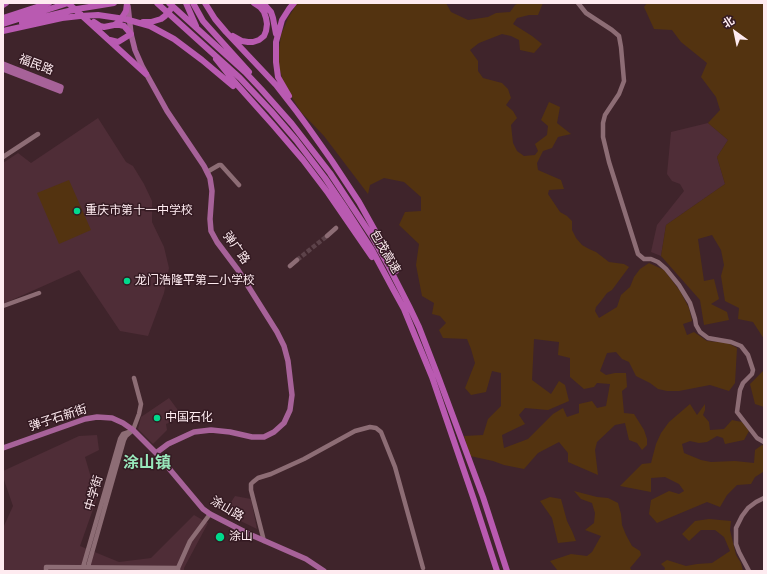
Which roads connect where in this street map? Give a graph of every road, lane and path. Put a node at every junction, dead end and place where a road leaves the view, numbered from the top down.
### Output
1 (6, 3) edge
2 (49, 3) edge
3 (68, 3) edge
4 (73, 3) edge
5 (114, 3) edge
6 (127, 3) edge
7 (157, 3) edge
8 (169, 3) edge
9 (173, 3) edge
10 (186, 3) edge
11 (193, 3) edge
12 (205, 3) edge
13 (254, 3) edge
14 (263, 3) edge
15 (294, 3) edge
16 (578, 3) edge
17 (3, 5) edge
18 (24, 14) junction
19 (62, 15) junction
20 (3, 18) edge
21 (134, 21) junction
22 (3, 24) edge
23 (114, 25) junction
24 (3, 30) edge
25 (226, 32) junction
26 (130, 34) junction
27 (110, 40) junction
28 (276, 42) junction
29 (3, 64) edge
30 (3, 69) edge
31 (146, 74) junction
32 (261, 89) junction
33 (260, 110) junction
34 (297, 112) junction
35 (38, 134) dead end
36 (3, 157) edge
37 (207, 172) junction
38 (239, 185) dead end
39 (336, 228) dead end
40 (327, 236) tunnel mouth
41 (297, 260) tunnel mouth
42 (290, 266) dead end
43 (393, 289) junction
44 (40, 293) dead end
45 (3, 306) edge
46 (409, 306) junction
47 (134, 378) dead end
48 (133, 430) junction
49 (764, 442) edge
50 (3, 448) edge
51 (156, 453) junction
52 (764, 498) edge
53 (210, 514) junction
54 (264, 540) junction
55 (86, 567) junction
56 (424, 568) dead end
57 (178, 569) edge
58 (46, 571) edge
59 (324, 571) edge
60 (497, 571) edge
61 (507, 571) edge
62 (750, 571) edge

1 - 17 highway
2 - 18 highway
3 - 18 highway
3 - 27 highway
4 - 23 highway
5 - 19 highway
6 - 23 highway
6 - 26 main road, 弹广路
7 - 43 highway, 包茂高速
8 - 32 highway, 包茂高速
9 - 21 highway
10 - 33 highway
11 - 32 highway
12 - 25 highway
13 - 25 highway
14 - 28 highway
15 - 28 highway
16 - 49 street
18 - 20 highway
18 - 22 highway
19 - 21 highway
19 - 24 highway
21 - 33 highway
23 - 26 highway
25 - 34 highway
26 - 27 highway
26 - 31 main road, 弹广路
27 - 31 highway
28 - 34 highway
29 - 30 main road, 福民路
31 - 37 main road, 弹广路
32 - 46 highway, 包茂高速
33 - 43 highway
34 - 46 highway
35 - 36 street
37 - 38 street
37 - 51 main road, 弹广路
39 - 40 street
41 - 42 street
43 - 60 highway, 包茂高速
44 - 45 street
46 - 61 highway, 包茂高速
47 - 48 street, 中学街
48 - 50 main road, 弹子石新街
48 - 51 main road, 弹子石新街
48 - 55 street, 中学街
51 - 53 main road, 涂山路
52 - 62 street
53 - 54 main road, 涂山路
53 - 57 street
54 - 56 street
54 - 59 main road, 涂山路
55 - 57 street
55 - 58 street

